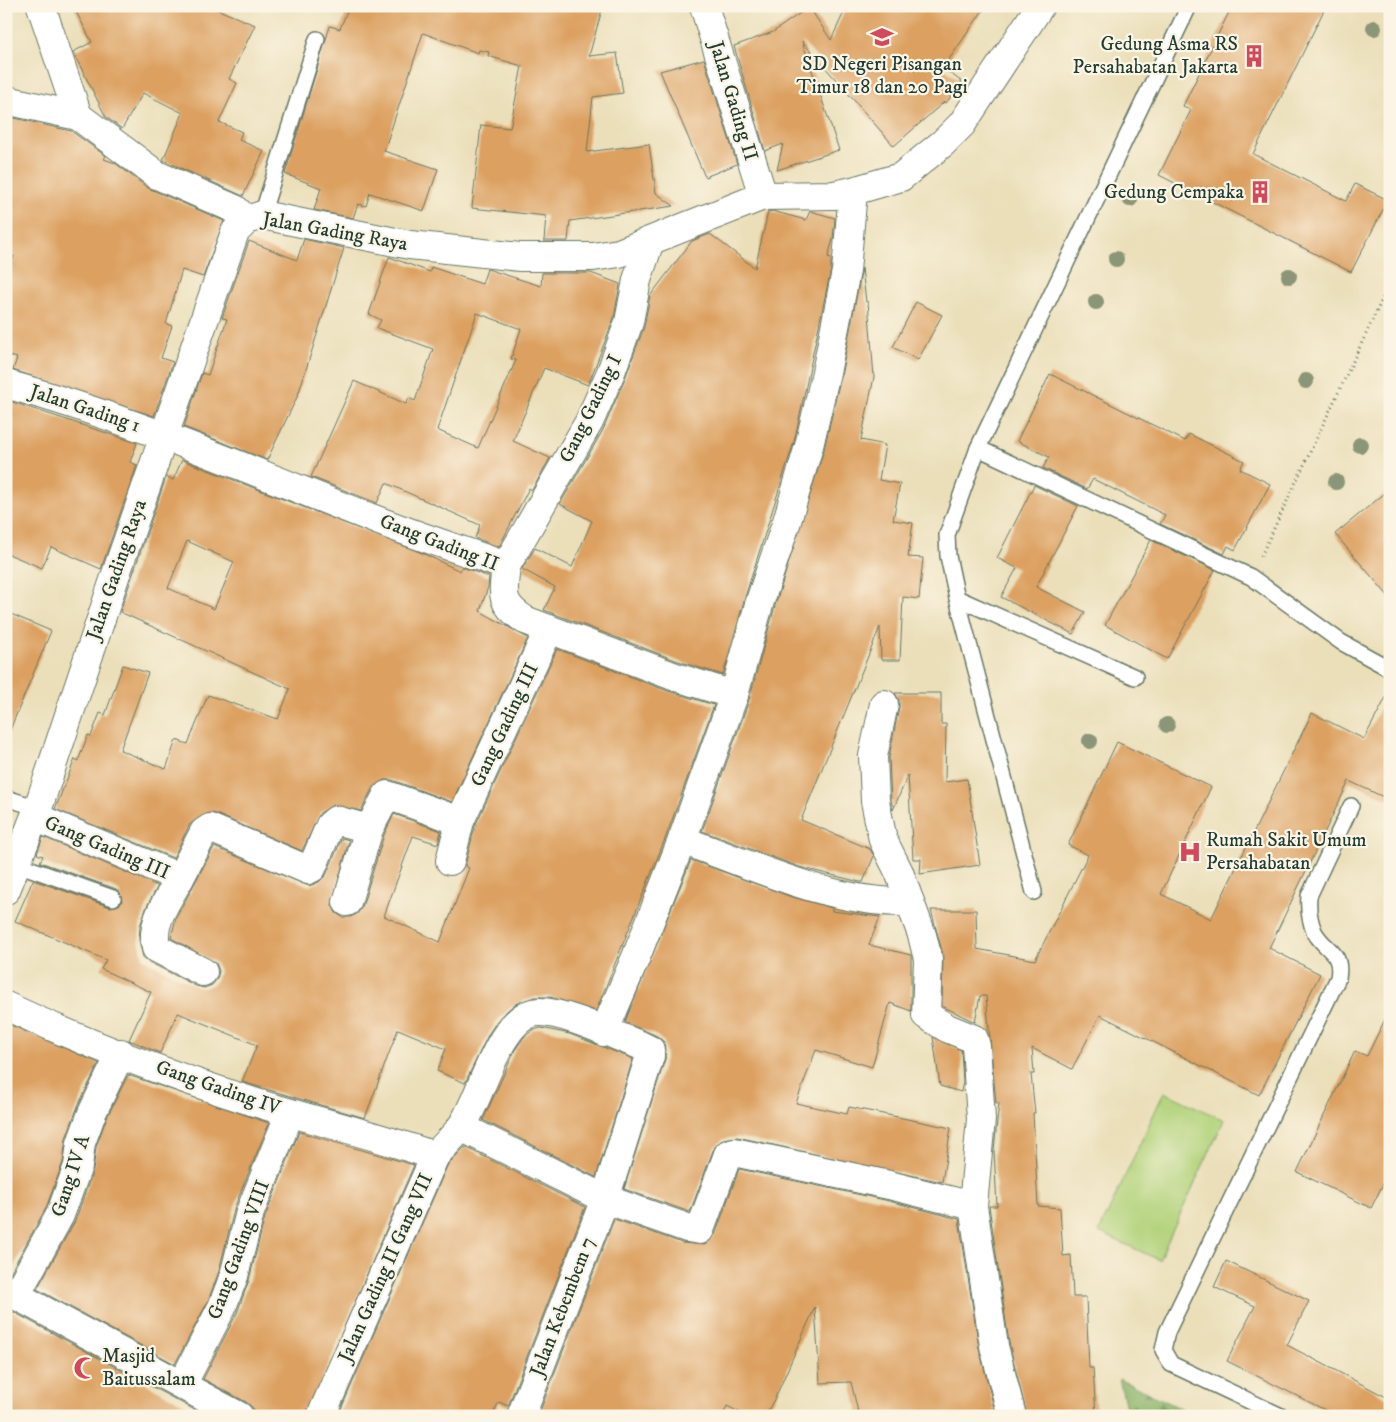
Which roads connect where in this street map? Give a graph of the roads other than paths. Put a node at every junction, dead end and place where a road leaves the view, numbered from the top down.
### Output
1 (41, 6) edge
2 (704, 6) edge
3 (1040, 6) edge
4 (1189, 6) edge
5 (317, 39) dead end
6 (6, 100) edge
7 (78, 116) junction
8 (853, 191) junction
9 (763, 196) junction
10 (254, 218) junction
11 (650, 241) junction
12 (6, 384) edge
13 (164, 435) junction
14 (978, 448) junction
15 (506, 566) junction
16 (956, 598) junction
17 (549, 628) junction
18 (1390, 669) edge
19 (1135, 677) dead end
20 (734, 694) junction
21 (884, 704) dead end
22 (6, 798) edge
23 (1351, 806) dead end
24 (37, 812) junction
25 (460, 821) junction
26 (369, 829) junction
27 (682, 840) junction
28 (450, 861) dead end
29 (17, 864) junction
30 (180, 878) junction
31 (6, 890) edge
32 (1034, 892) dead end
33 (113, 898) dead end
34 (347, 902) dead end
35 (910, 902) junction
36 (203, 972) dead end
37 (6, 1006) edge
38 (604, 1032) junction
39 (120, 1053) junction
40 (290, 1113) junction
41 (461, 1127) junction
42 (435, 1156) junction
43 (605, 1199) junction
44 (973, 1206) junction
45 (11, 1292) edge
46 (182, 1385) junction
47 (239, 1416) edge
48 (321, 1416) edge
49 (521, 1416) edge
50 (1012, 1416) edge
51 (1281, 1416) edge

1 - 7 street
2 - 9 street, Jalan Gading II
3 - 8 street, Jalan Gading Raya
4 - 14 lane
5 - 10 lane
6 - 7 street
7 - 10 street
8 - 9 street, Jalan Gading Raya
8 - 20 street
9 - 11 street, Jalan Gading Raya
10 - 11 street, Jalan Gading Raya
10 - 13 street, Jalan Gading Raya
11 - 15 street, Gang Gading I
12 - 13 street, Jalan Gading 1
13 - 15 street, Gang Gading II
13 - 24 street, Jalan Gading Raya
14 - 16 lane
14 - 18 lane
15 - 17 street, Gang Gading II
16 - 19 lane
16 - 32 lane
17 - 20 street, Gang Gading II
17 - 25 street, Gang Gading III
20 - 27 street
21 - 35 street
22 - 24 lane
23 - 51 lane
24 - 29 street, Jalan Gading Raya
24 - 30 street, Gang Gading III
25 - 26 street
25 - 28 street, Gang Gading III
26 - 30 street, Gang Gading III
26 - 34 street
27 - 35 street
27 - 38 street
29 - 31 street, Jalan Gading Raya
29 - 33 lane
30 - 36 street, Gang Gading III
35 - 44 street
37 - 39 street, Gang Gading IV
38 - 41 street, Jalan Gading II Gang VII
38 - 43 street, Jalan Kebembem 7
39 - 40 street, Gang Gading IV
39 - 45 street, Gang IV A
40 - 42 street, Gang Gading IV
40 - 46 street, Gang Gading VIII
41 - 42 street, Jalan Gading II Gang VII
41 - 43 street
42 - 48 street, Jalan Gading II Gang VII
43 - 44 street
43 - 49 street, Jalan Kebembem 7
44 - 50 street
45 - 46 street
46 - 47 street

